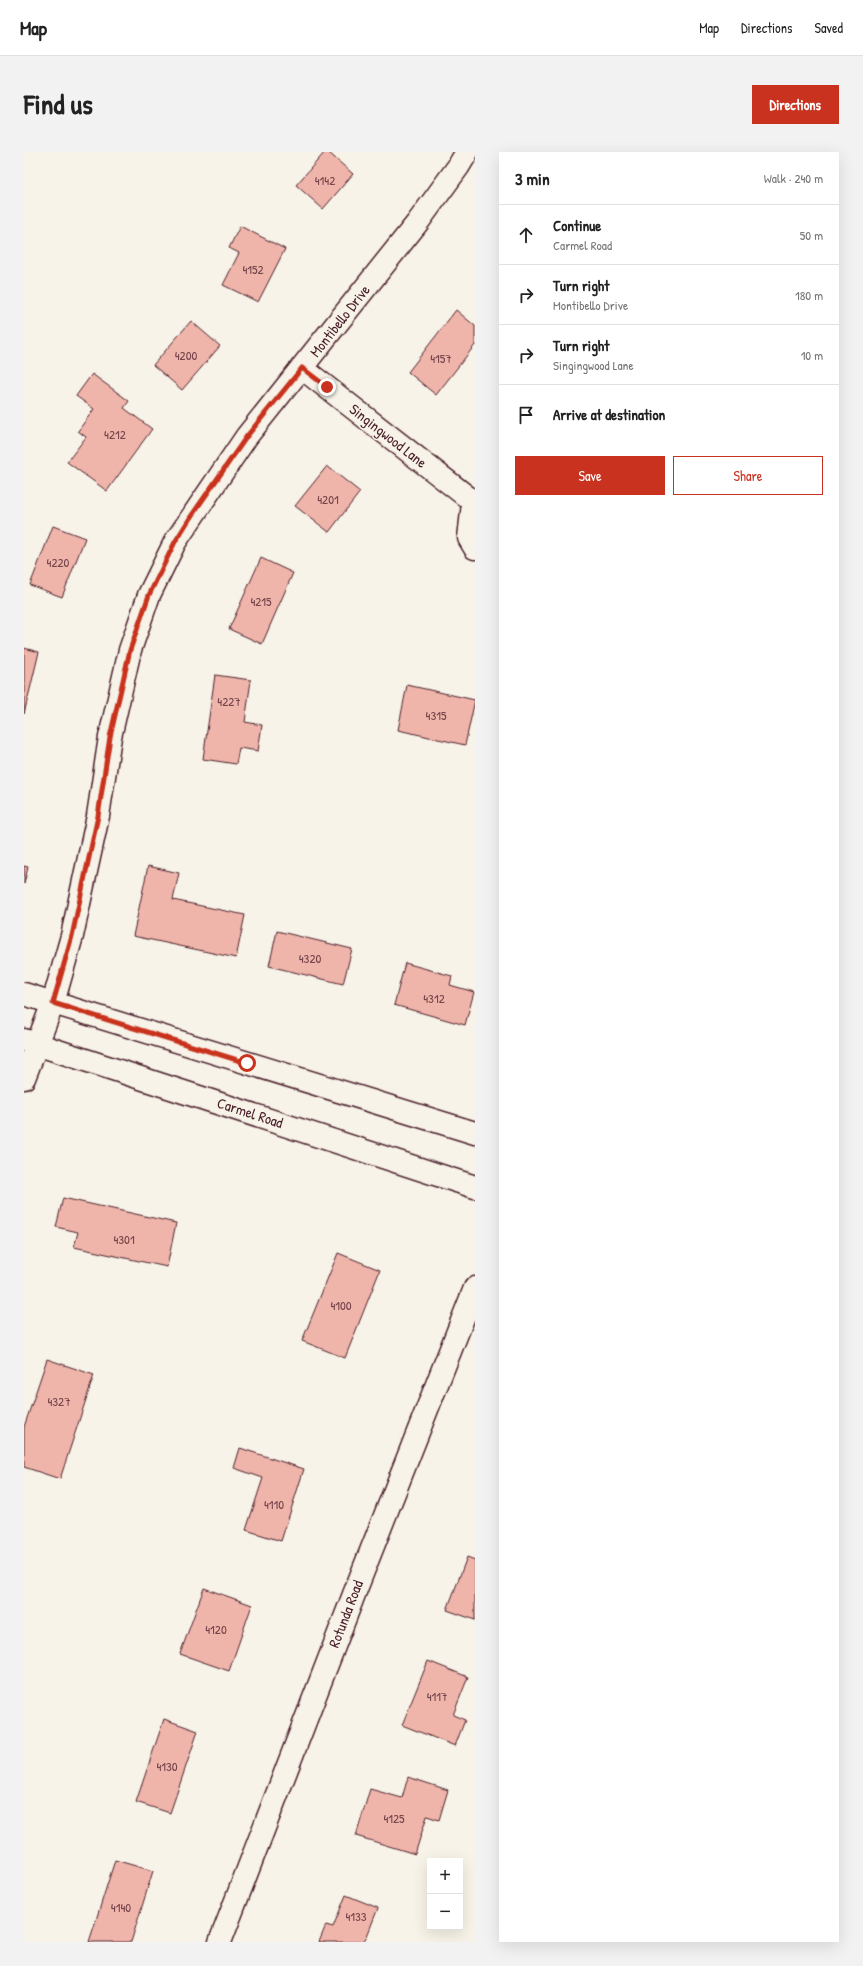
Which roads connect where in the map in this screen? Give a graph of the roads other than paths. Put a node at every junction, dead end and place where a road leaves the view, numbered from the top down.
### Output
1 (467, 152) edge
2 (302, 368) junction
3 (474, 503) edge
4 (475, 548) edge
5 (24, 994) edge
6 (53, 1003) junction
7 (31, 1042) edge
8 (24, 1078) edge
9 (475, 1133) edge
10 (475, 1186) edge
11 (475, 1288) edge
12 (220, 1942) edge

1 - 2 street, Montibello Drive
2 - 3 street, Singingwood Lane
2 - 6 street, Montibello Drive
3 - 4 street, Singingwood Lane
5 - 6 street
6 - 7 street, Montibello Drive
6 - 9 street
7 - 8 street, Montibello Drive
7 - 10 street, Carmel Road
11 - 12 street, Rotunda Road

